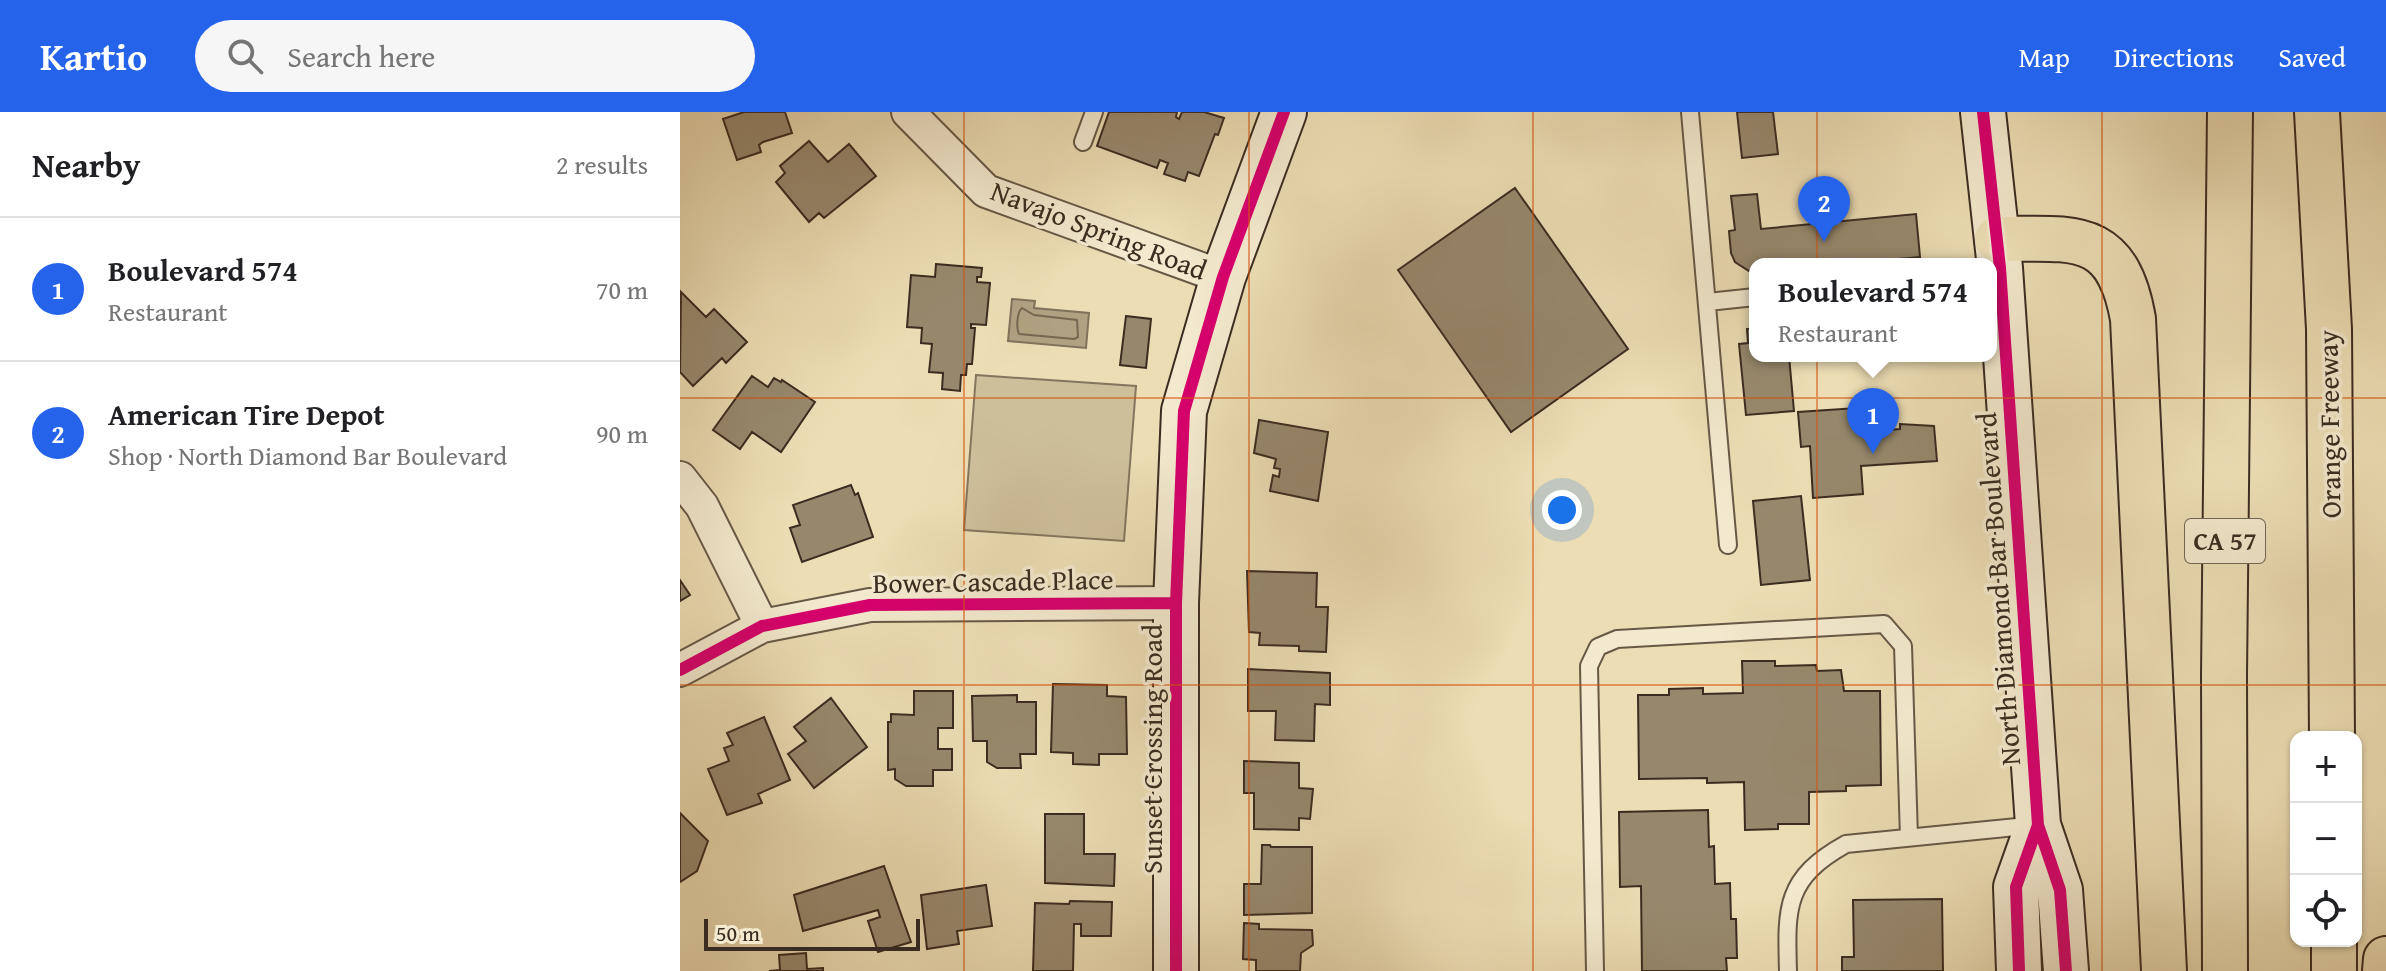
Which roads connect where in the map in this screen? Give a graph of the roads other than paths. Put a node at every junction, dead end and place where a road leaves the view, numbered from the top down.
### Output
1 (908, 112) edge
2 (1094, 112) edge
3 (1284, 112) edge
4 (1690, 112) edge
5 (1983, 112) edge
6 (2230, 112) edge
7 (2317, 112) edge
8 (1083, 142) dead end
9 (1996, 258) edge
10 (1997, 259) edge
11 (1997, 272) edge
12 (1223, 277) junction
13 (1749, 298) edge
14 (1708, 302) junction
15 (680, 478) edge
16 (1728, 545) dead end
17 (1176, 603) junction
18 (762, 626) junction
19 (680, 670) edge
20 (2332, 731) edge
21 (2038, 825) junction
22 (1909, 837) junction
23 (2334, 947) edge
24 (2386, 959) edge
25 (1176, 971) edge
26 (1595, 971) edge
27 (1788, 971) edge
28 (2019, 971) edge
29 (2066, 971) edge
30 (2164, 971) edge
31 (2225, 971) edge
32 (2334, 971) edge
33 (2385, 971) edge

1 - 12 street, Navajo Spring Road
2 - 8 lane
3 - 12 main road, Sunset Crossing Road
4 - 14 lane
5 - 9 main road, North Diamond Bar Boulevard
6 - 31 highway, CA 57
7 - 20 highway, Orange Freeway
10 - 30 highway
11 - 21 main road, North Diamond Bar Boulevard
12 - 17 main road, Sunset Crossing Road
13 - 14 lane
14 - 16 lane
15 - 18 street
17 - 18 street, Bower Cascade Place
17 - 25 main road, Sunset Crossing Road
18 - 19 street, Bower Cascade Place
21 - 22 lane
21 - 28 main road, North Diamond Bar Boulevard
21 - 29 main road, North Diamond Bar Boulevard
22 - 26 lane
22 - 27 lane
23 - 32 highway
24 - 33 highway

